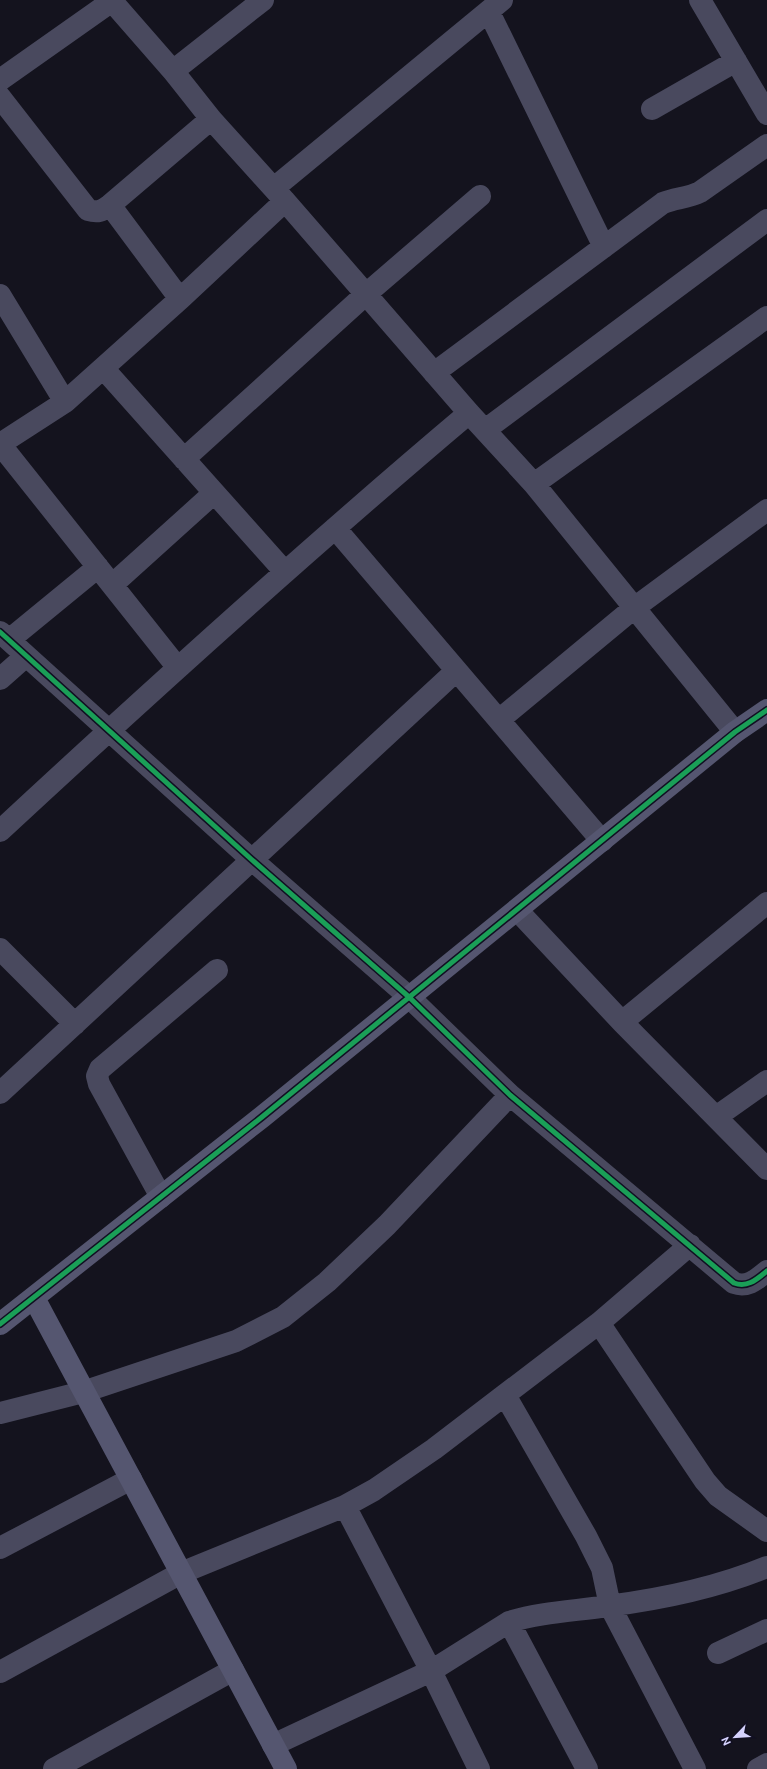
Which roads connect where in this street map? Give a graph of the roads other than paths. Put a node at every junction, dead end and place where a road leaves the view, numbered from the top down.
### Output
1 (263, 0) edge
2 (700, 0) edge
3 (111, 1) edge
4 (496, 6) edge
5 (736, 61) junction
6 (173, 70) junction
7 (0, 80) edge
8 (0, 97) edge
9 (652, 109) dead end
10 (767, 114) edge
11 (211, 119) junction
12 (767, 145) edge
13 (280, 195) junction
14 (480, 196) dead end
15 (110, 204) junction
16 (767, 220) edge
17 (604, 247) junction
18 (0, 295) edge
19 (365, 295) junction
20 (180, 299) junction
21 (767, 317) edge
22 (103, 368) junction
23 (434, 373) junction
24 (65, 402) junction
25 (469, 413) junction
26 (485, 430) junction
27 (0, 444) edge
28 (184, 459) junction
29 (534, 484) junction
30 (214, 493) junction
31 (767, 510) edge
32 (335, 528) junction
33 (98, 567) junction
34 (285, 572) junction
35 (112, 585) junction
36 (634, 608) junction
37 (4, 636) edge
38 (26, 656) junction
39 (178, 668) junction
40 (456, 670) junction
41 (0, 679) edge
42 (767, 710) edge
43 (498, 720) junction
44 (109, 730) junction
45 (735, 732) junction
46 (0, 831) edge
47 (602, 841) junction
48 (251, 859) junction
49 (767, 903) edge
50 (517, 910) junction
51 (0, 949) edge
52 (217, 970) dead end
53 (410, 997) junction
54 (622, 1022) junction
55 (75, 1024) junction
56 (767, 1081) edge
57 (0, 1093) edge
58 (510, 1094) junction
59 (716, 1117) junction
60 (767, 1169) edge
61 (161, 1197) junction
62 (690, 1245) junction
63 (767, 1271) edge
64 (34, 1298) junction
65 (599, 1323) junction
66 (0, 1324) edge
67 (83, 1392) junction
68 (505, 1395) junction
69 (0, 1414) edge
70 (131, 1479) junction
71 (346, 1506) junction
72 (767, 1531) edge
73 (0, 1548) edge
74 (767, 1567) edge
75 (181, 1573) junction
76 (610, 1606) junction
77 (509, 1622) junction
78 (767, 1630) edge
79 (718, 1653) dead end
80 (233, 1670) junction
81 (431, 1671) junction
82 (0, 1672) edge
83 (273, 1745) junction
84 (767, 1764) edge
85 (283, 1768) edge
86 (54, 1769) edge
87 (479, 1769) edge
88 (587, 1769) edge
89 (695, 1769) edge
90 (758, 1769) edge

1 - 6 street
2 - 5 street
3 - 6 street
3 - 7 street
4 - 13 street
4 - 17 street
5 - 9 street
5 - 10 street
6 - 11 street
8 - 15 street
11 - 13 street
11 - 15 street
12 - 17 street
13 - 19 street
13 - 20 street
14 - 19 street
15 - 20 street
16 - 26 street
17 - 23 street
18 - 24 street
19 - 23 street
19 - 28 street
20 - 22 street
21 - 29 street
22 - 24 street
22 - 28 street
23 - 25 street
24 - 27 street
25 - 26 street
25 - 32 street
26 - 29 street
27 - 33 street
28 - 30 street
29 - 36 street
30 - 34 street
30 - 35 street
31 - 36 street
32 - 34 street
32 - 40 street
33 - 35 street
33 - 37 street
34 - 39 street
35 - 39 street
36 - 43 street
36 - 45 street
37 - 38 street
38 - 41 street
38 - 44 street
39 - 44 street
40 - 43 street
40 - 48 street
42 - 45 street
43 - 47 street
44 - 46 street
44 - 48 street
45 - 47 street
47 - 50 street
48 - 53 street
48 - 55 street
49 - 54 street
50 - 53 street
50 - 54 street
51 - 55 street
52 - 61 street
53 - 58 street
53 - 61 street
54 - 59 street
55 - 57 street
56 - 59 street
58 - 62 street
58 - 67 street
59 - 60 street
61 - 64 street
62 - 63 street
62 - 65 street
64 - 66 street
64 - 67 street
65 - 68 street
65 - 72 street
67 - 69 street
67 - 70 street
68 - 71 street
68 - 76 street
70 - 73 street
70 - 75 street
71 - 75 street
71 - 81 street
74 - 76 street
75 - 80 street
75 - 82 street
76 - 77 street
76 - 89 street
77 - 81 street
77 - 88 street
78 - 79 street
80 - 83 street
80 - 86 street
81 - 83 street
81 - 87 street
83 - 85 street
84 - 90 street

